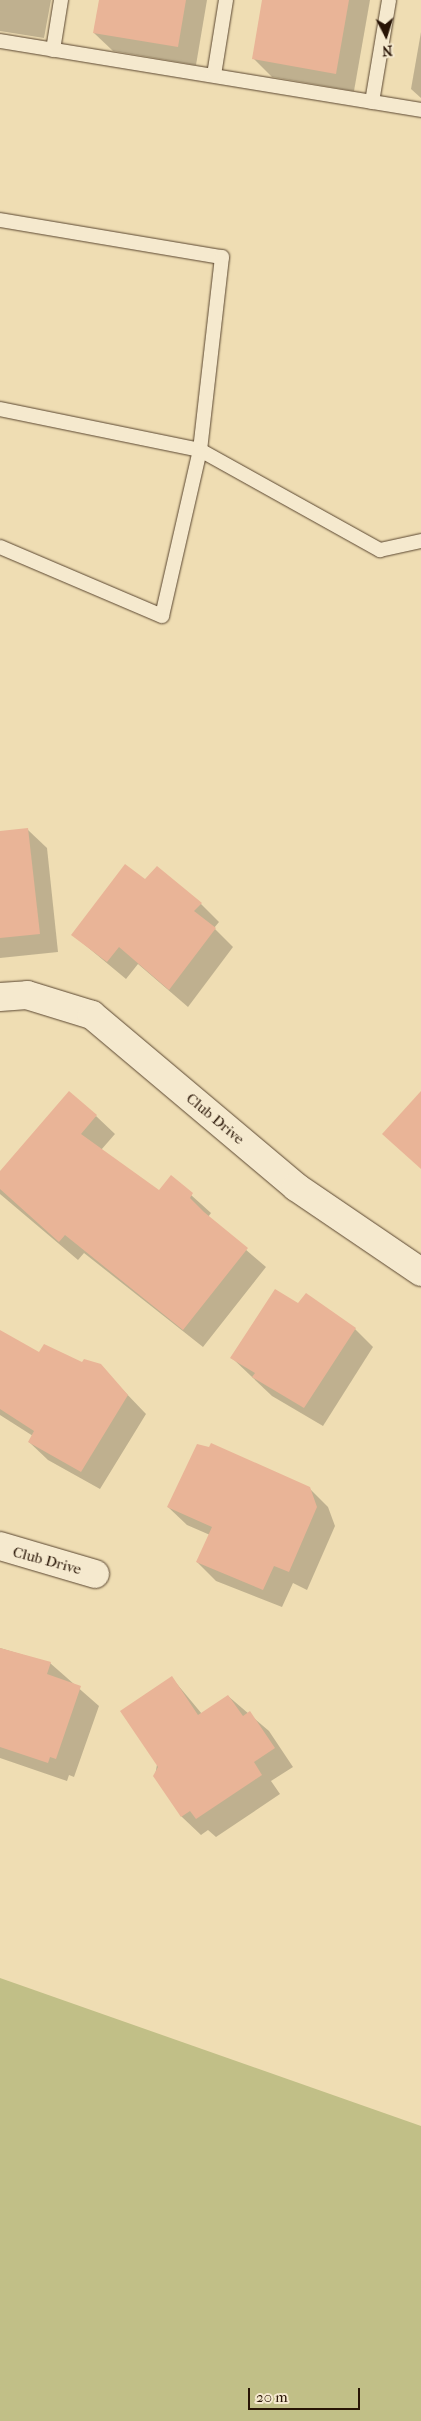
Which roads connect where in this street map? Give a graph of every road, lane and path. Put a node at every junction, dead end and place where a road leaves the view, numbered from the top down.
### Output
1 (61, 0) edge
2 (226, 0) edge
3 (389, 0) edge
4 (0, 41) edge
5 (53, 50) junction
6 (214, 75) junction
7 (372, 102) junction
8 (421, 110) edge
9 (0, 220) edge
10 (0, 409) edge
11 (200, 450) junction
12 (421, 541) edge
13 (0, 547) edge
14 (0, 997) edge
15 (421, 1272) edge
16 (0, 1546) edge
17 (95, 1574) dead end

1 - 5 lane
2 - 6 lane
3 - 7 lane
4 - 5 lane
5 - 6 lane
6 - 7 lane
7 - 8 lane
9 - 11 lane
10 - 11 lane
11 - 12 lane
11 - 13 lane
14 - 15 street, Club Drive
16 - 17 street, Club Drive

